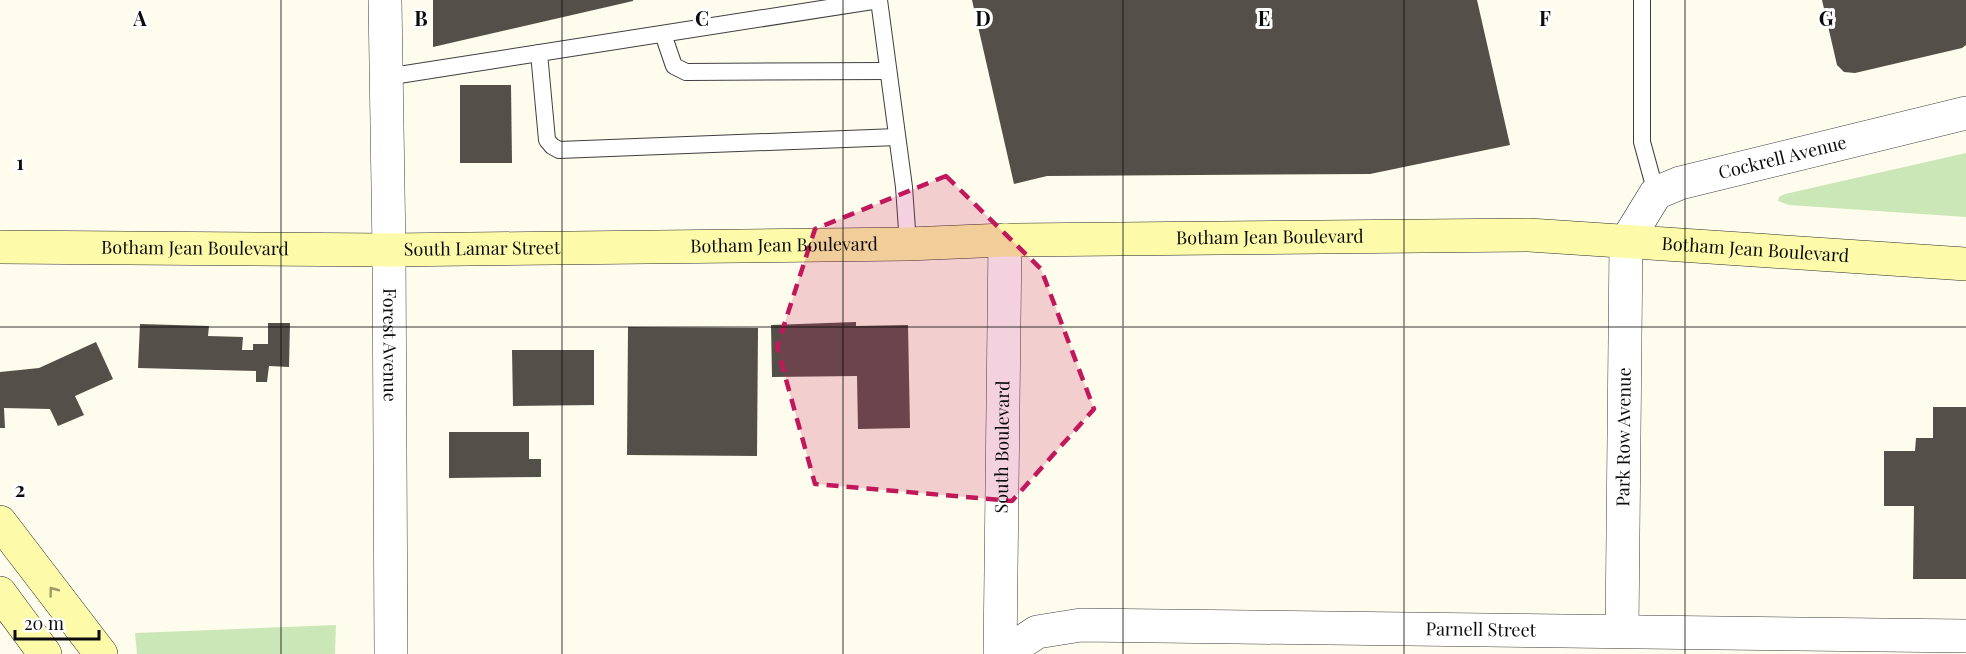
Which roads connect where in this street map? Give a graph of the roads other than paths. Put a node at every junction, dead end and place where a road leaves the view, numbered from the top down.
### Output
1 (385, 0) edge
2 (879, 0) edge
3 (1642, 0) edge
4 (663, 34) junction
5 (539, 53) junction
6 (888, 70) junction
7 (386, 78) junction
8 (1966, 113) edge
9 (897, 137) junction
10 (1656, 193) junction
11 (1005, 240) junction
12 (1626, 242) junction
13 (908, 244) junction
14 (0, 247) edge
15 (574, 248) joint
16 (389, 250) junction
17 (1966, 264) edge
18 (0, 522) edge
19 (0, 593) edge
20 (1622, 632) junction
21 (1966, 636) edge
22 (45, 654) edge
23 (101, 654) edge
24 (391, 654) edge
25 (1002, 654) edge

1 - 7 street, Forest Avenue
2 - 4 lane
2 - 6 lane
3 - 10 lane
4 - 5 lane
4 - 6 lane
5 - 7 lane
5 - 9 lane
6 - 9 lane
7 - 16 street, Forest Avenue
8 - 10 street, Cockrell Avenue
9 - 13 lane
10 - 12 street
11 - 12 main road, Botham Jean Boulevard
11 - 13 main road, Botham Jean Boulevard
11 - 25 street, South Boulevard
12 - 17 main road, Botham Jean Boulevard
12 - 20 street, Park Row Avenue
13 - 15 main road, Botham Jean Boulevard
14 - 16 main road, Botham Jean Boulevard
15 - 16 main road, South Lamar Street
16 - 24 street, Forest Avenue
23 -> 18 main road
19 - 22 main road
20 - 21 street, Parnell Street
20 - 25 street, Parnell Street

